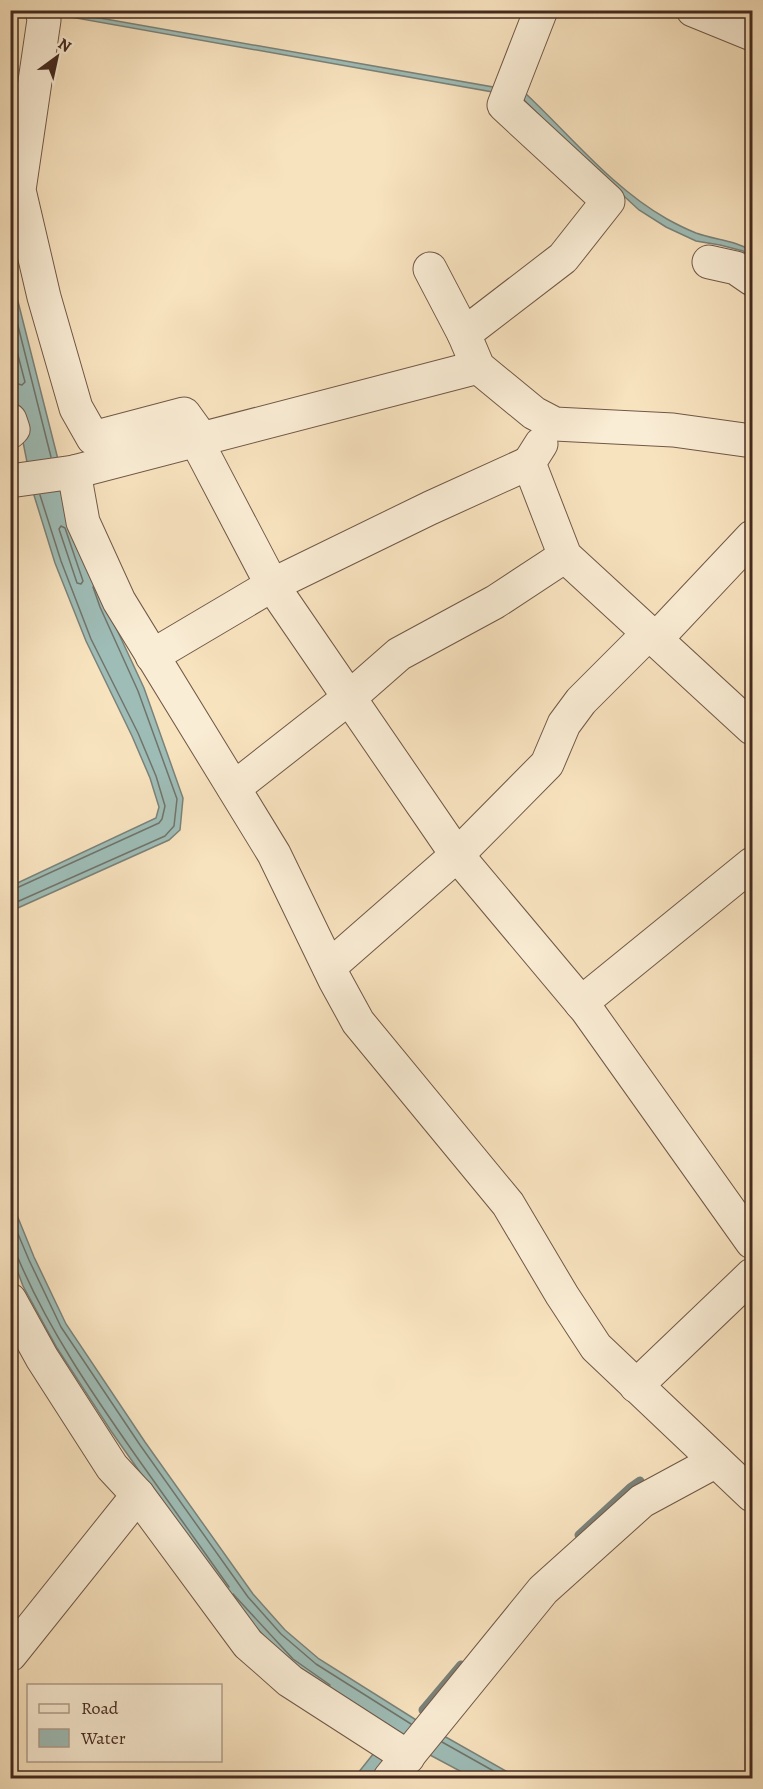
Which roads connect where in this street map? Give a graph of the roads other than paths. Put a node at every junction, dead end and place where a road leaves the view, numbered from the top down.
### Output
1 (42, 10) edge
2 (541, 10) edge
3 (693, 10) edge
4 (753, 34) edge
5 (710, 262) dead end
6 (430, 269) dead end
7 (753, 279) edge
8 (464, 334) junction
9 (478, 367) junction
10 (10, 420) edge
11 (555, 424) junction
12 (10, 432) edge
13 (199, 440) junction
14 (753, 441) edge
15 (530, 463) junction
16 (74, 472) junction
17 (10, 481) edge
18 (753, 537) edge
19 (565, 556) junction
20 (272, 585) junction
21 (652, 637) junction
22 (152, 656) junction
23 (350, 697) junction
24 (753, 728) edge
25 (234, 788) junction
26 (457, 855) junction
27 (753, 864) edge
28 (329, 968) junction
29 (581, 1003) junction
30 (753, 1242) edge
31 (753, 1275) edge
32 (10, 1300) edge
33 (636, 1386) junction
34 (716, 1461) junction
35 (753, 1494) edge
36 (138, 1495) junction
37 (10, 1655) edge
38 (403, 1762) edge

1 - 13 street
2 - 8 street
3 - 4 street
5 - 7 street
6 - 8 street
8 - 9 street
9 - 11 street
9 - 13 street
10 - 12 street
11 - 14 street
11 - 15 street
13 - 16 street
13 - 20 street
15 - 19 street
15 - 20 street
16 - 17 street
16 - 22 street
18 - 21 street
19 - 21 street
19 - 23 street
20 - 22 street
20 - 23 street
21 - 24 street
21 - 26 street
22 - 25 street
23 - 25 street
23 - 26 street
25 - 28 street
26 - 28 street
26 - 29 street
27 - 29 street
28 - 33 street
29 - 30 street
31 - 33 street
32 - 36 street
33 - 34 street
34 - 35 street
34 - 38 street
36 - 37 street
36 - 38 street

